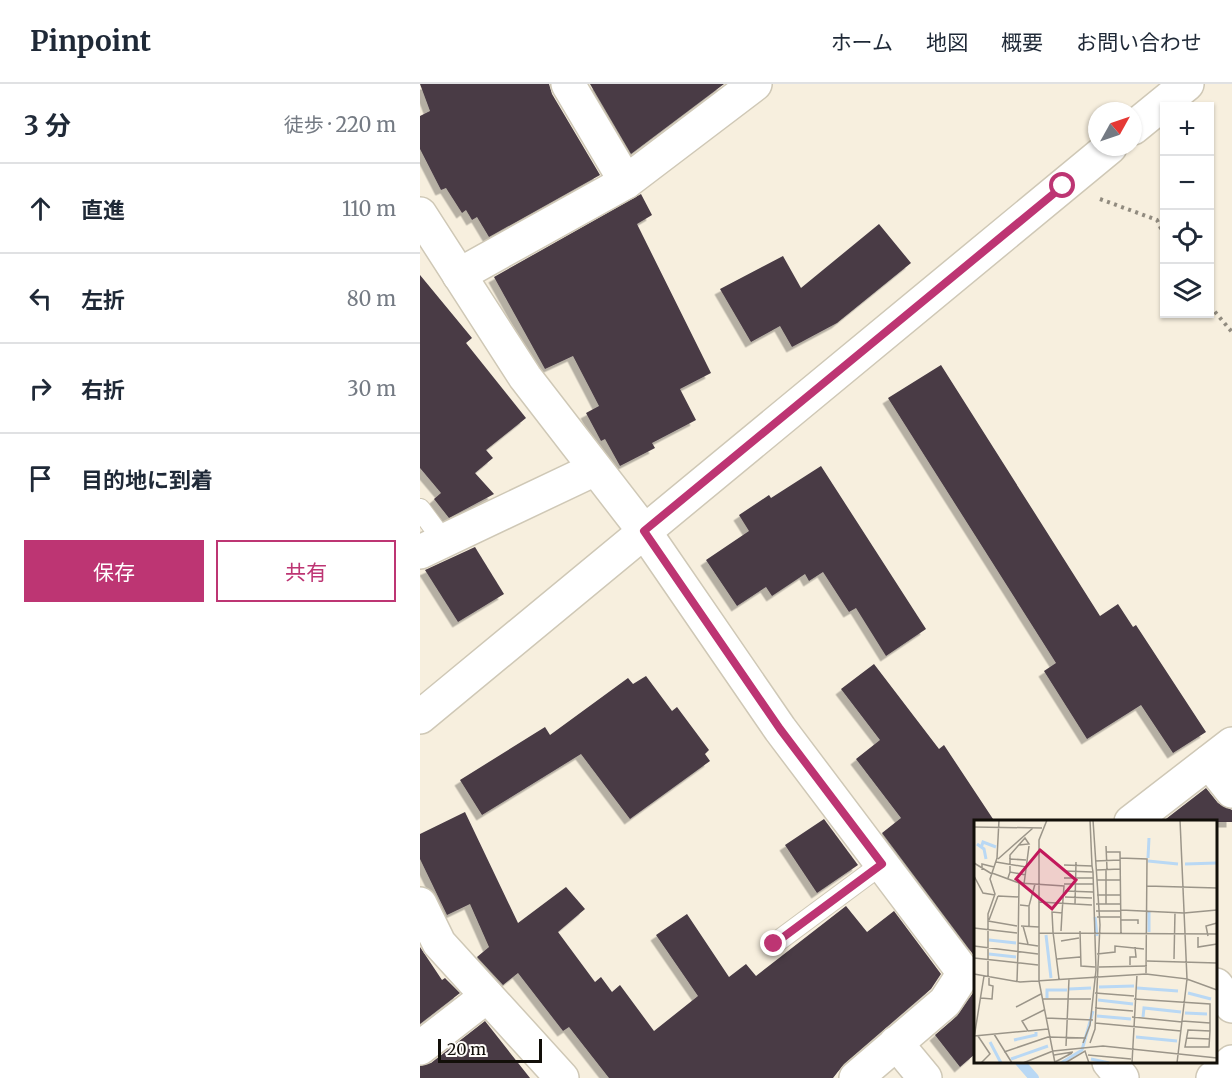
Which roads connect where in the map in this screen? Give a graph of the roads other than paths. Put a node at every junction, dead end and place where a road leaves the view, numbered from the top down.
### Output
1 (568, 84) edge
2 (755, 84) edge
3 (1186, 84) edge
4 (1142, 121) edge
5 (1099, 156) edge
6 (626, 182) junction
7 (420, 214) edge
8 (459, 275) junction
9 (596, 469) junction
10 (420, 509) edge
11 (644, 531) junction
12 (432, 546) edge
13 (420, 717) edge
14 (1220, 753) edge
15 (1232, 791) edge
16 (1134, 820) edge
17 (882, 864) junction
18 (420, 904) edge
19 (774, 944) dead end
20 (970, 965) edge
21 (1217, 987) edge
22 (488, 996) junction
23 (1232, 1006) edge
24 (896, 1043) junction
25 (420, 1048) edge
26 (1232, 1062) edge
27 (1110, 1063) edge
28 (562, 1078) edge
29 (856, 1078) edge
30 (925, 1078) edge
31 (1122, 1078) edge
32 (1213, 1078) edge

1 - 6 street
2 - 6 street
3 - 4 street
5 - 11 street
6 - 8 street
7 - 8 street
8 - 9 street
9 - 11 street
9 - 12 street
10 - 12 lane
11 - 13 street
11 - 17 street
14 - 15 street
14 - 16 street
17 - 19 lane
17 - 20 street
18 - 22 street
20 - 24 street
21 - 23 street
22 - 25 street
22 - 28 street
24 - 29 street
24 - 30 street
26 - 32 street
27 - 31 street

